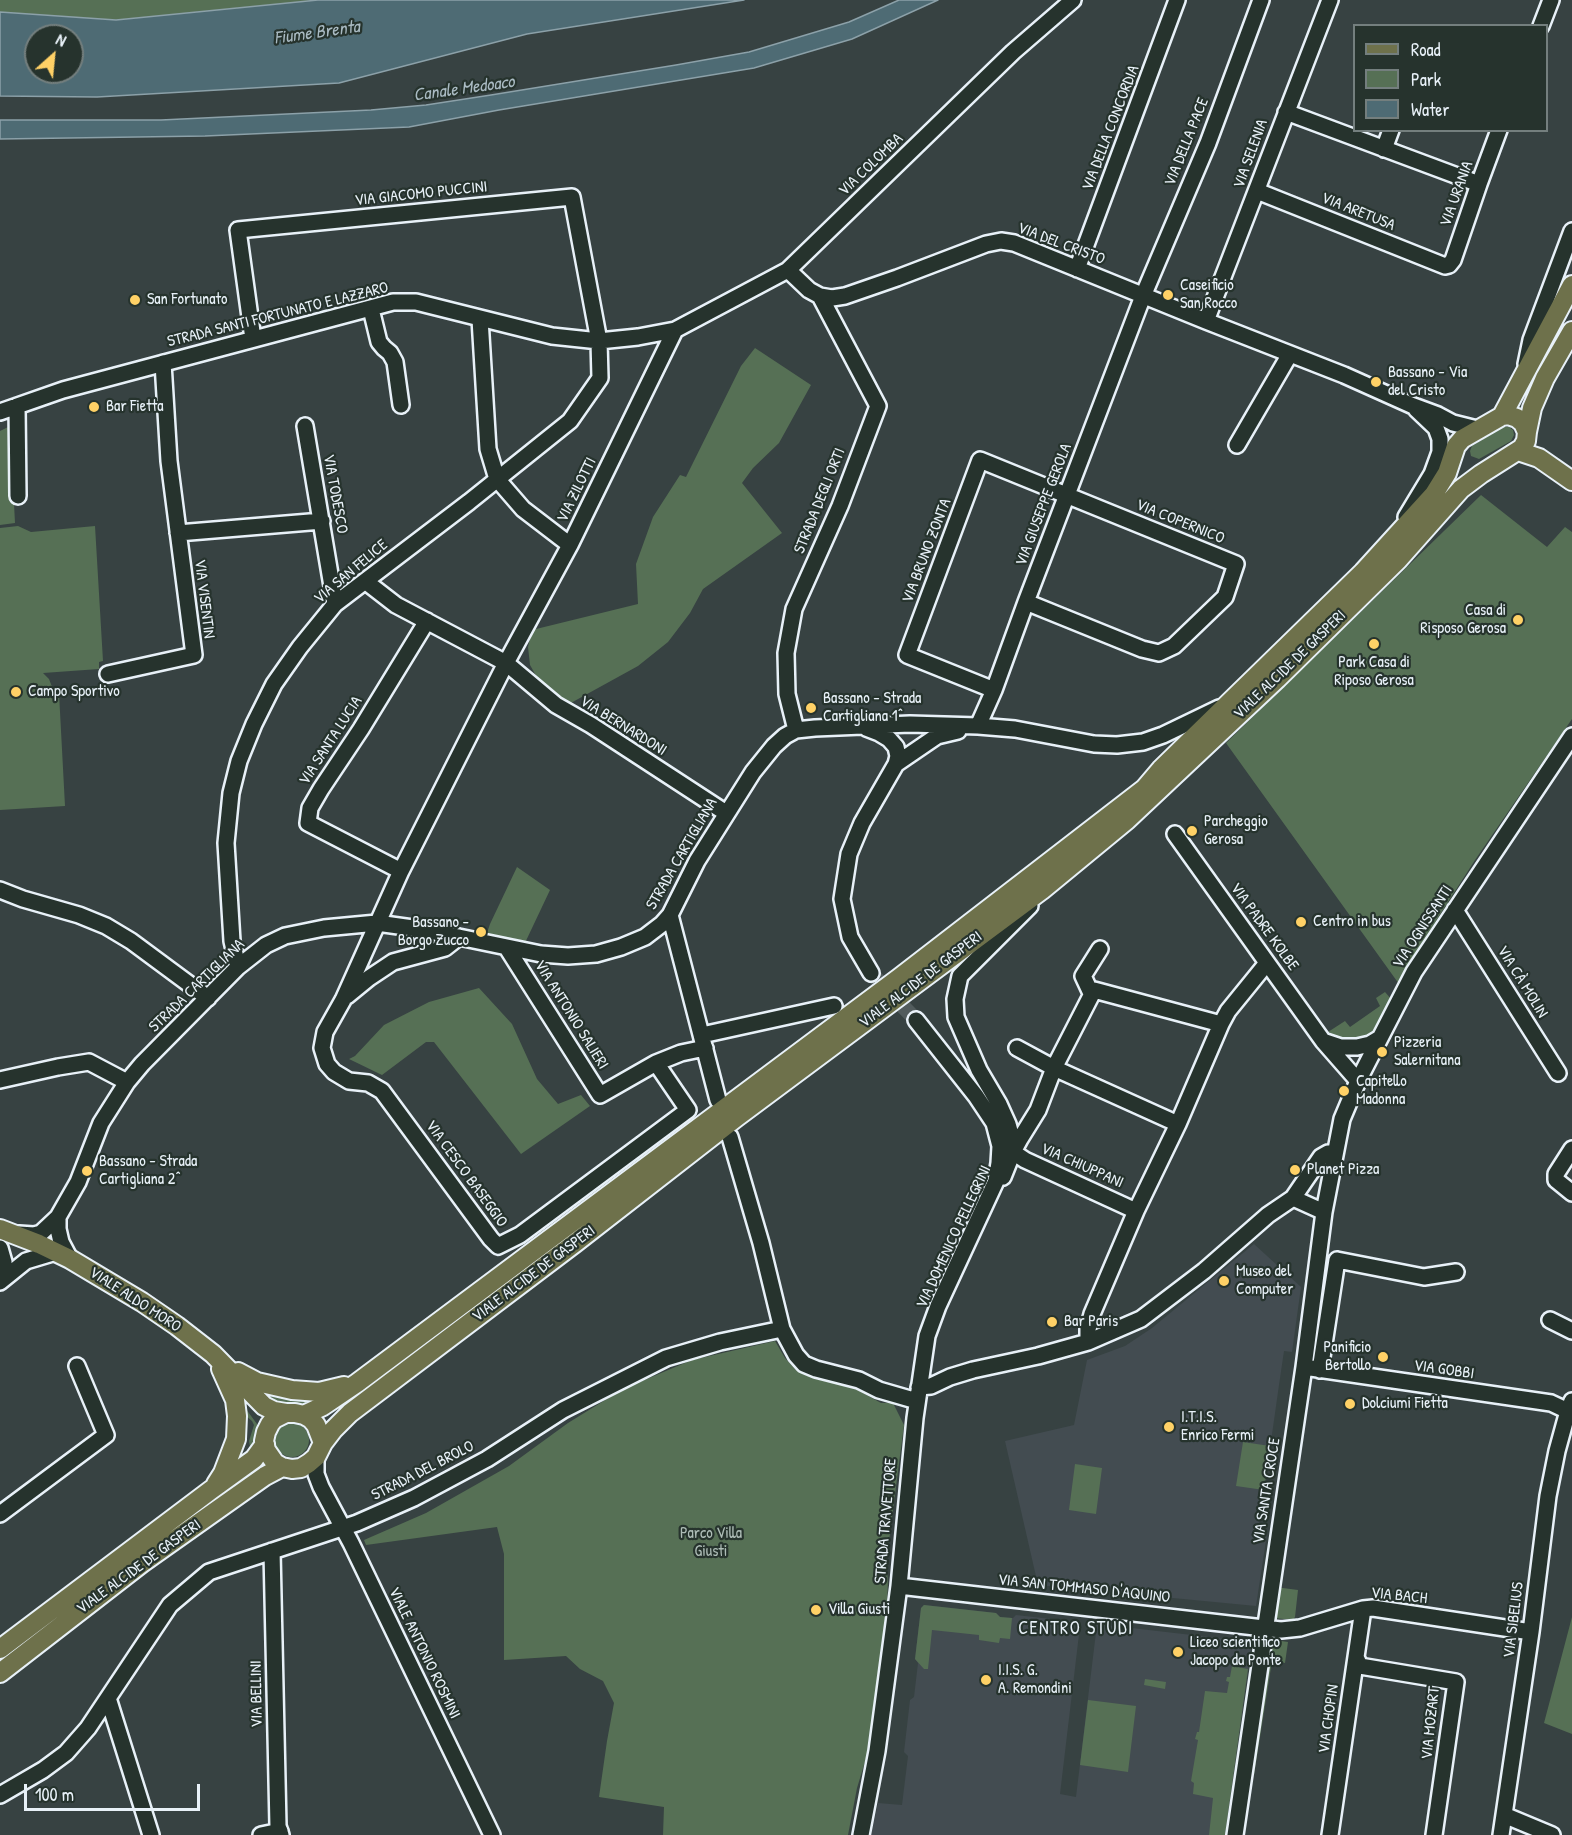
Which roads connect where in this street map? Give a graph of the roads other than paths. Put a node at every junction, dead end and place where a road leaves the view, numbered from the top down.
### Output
1 (1073, 0) edge
2 (1177, 0) edge
3 (1261, 0) edge
4 (1330, 0) edge
5 (1551, 0) edge
6 (1542, 24) edge
7 (1286, 112) junction
8 (1390, 132) edge
9 (1498, 132) edge
10 (1384, 149) junction
11 (1479, 184) junction
12 (1257, 191) junction
13 (1572, 231) edge
14 (1445, 266) joint
15 (1077, 269) junction
16 (789, 270) junction
17 (1572, 285) edge
18 (820, 296) junction
19 (1143, 296) junction
20 (371, 309) junction
21 (480, 319) junction
22 (1206, 321) junction
23 (675, 330) junction
24 (1572, 331) edge
25 (253, 339) junction
26 (599, 341) junction
27 (1290, 354) junction
28 (163, 363) junction
29 (1523, 377) junction
30 (401, 405) dead end
31 (1411, 405) junction
32 (16, 406) junction
33 (0, 412) edge
34 (1438, 415) junction
35 (1502, 416) junction
36 (305, 426) dead end
37 (1477, 429) junction
38 (1527, 432) junction
39 (1237, 445) dead end
40 (1518, 451) junction
41 (1454, 455) junction
42 (1481, 474) junction
43 (497, 479) junction
44 (1572, 481) edge
45 (1067, 495) junction
46 (18, 496) dead end
47 (322, 521) junction
48 (178, 533) junction
49 (1398, 534) junction
50 (570, 545) junction
51 (365, 581) junction
52 (1026, 602) junction
53 (335, 604) junction
54 (427, 621) junction
55 (506, 663) junction
56 (108, 674) dead end
57 (994, 690) junction
58 (1230, 703) junction
59 (863, 726) junction
60 (978, 726) junction
61 (796, 730) junction
62 (1572, 736) edge
63 (896, 764) junction
64 (726, 813) junction
65 (1175, 834) dead end
66 (401, 871) junction
67 (0, 890) edge
68 (1042, 890) junction
69 (1455, 910) junction
70 (670, 915) junction
71 (377, 923) junction
72 (459, 938) junction
73 (507, 948) junction
74 (1100, 949) dead end
75 (1268, 963) junction
76 (238, 967) junction
77 (871, 973) tunnel mouth
78 (1094, 990) junction
79 (208, 998) junction
80 (343, 1000) junction
81 (834, 1006) dead end
82 (916, 1020) tunnel mouth
83 (1221, 1024) junction
84 (1380, 1038) junction
85 (1323, 1041) junction
86 (704, 1042) junction
87 (1017, 1048) dead end
88 (656, 1063) junction
89 (1054, 1068) junction
90 (1558, 1073) dead end
91 (0, 1080) edge
92 (1358, 1081) junction
93 (127, 1082) junction
94 (718, 1100) dead end
95 (999, 1104) junction
96 (1038, 1110) junction
97 (1178, 1124) junction
98 (730, 1137) dead end
99 (1572, 1149) edge
100 (1013, 1152) junction
101 (1334, 1154) junction
102 (1572, 1193) edge
103 (1293, 1198) junction
104 (1136, 1211) junction
105 (1324, 1212) junction
106 (58, 1217) junction
107 (9, 1232) edge
108 (0, 1248) edge
109 (63, 1256) junction
110 (1456, 1272) dead end
111 (2, 1280) edge
112 (1550, 1320) dead end
113 (782, 1329) junction
114 (1572, 1331) edge
115 (927, 1336) junction
116 (1088, 1341) junction
117 (219, 1360) junction
118 (77, 1366) dead end
119 (1304, 1367) junction
120 (1320, 1370) junction
121 (357, 1383) junction
122 (918, 1394) junction
123 (253, 1395) junction
124 (1570, 1406) edge
125 (286, 1413) junction
126 (304, 1415) junction
127 (265, 1438) junction
128 (319, 1450) junction
129 (287, 1468) junction
130 (321, 1487) junction
131 (211, 1490) junction
132 (0, 1514) edge
133 (342, 1528) junction
134 (272, 1551) junction
135 (899, 1586) junction
136 (1363, 1609) junction
137 (1264, 1628) junction
138 (1532, 1632) junction
139 (0, 1649) edge
140 (1356, 1657) junction
141 (0, 1673) edge
142 (108, 1698) junction
143 (0, 1795) edge
144 (1504, 1815) junction
145 (280, 1833) edge
146 (151, 1835) edge
147 (261, 1835) edge
148 (492, 1835) edge
149 (861, 1835) edge
150 (1235, 1835) edge
151 (1330, 1835) edge
152 (1434, 1835) edge
153 (1500, 1835) edge
154 (1552, 1835) edge

1 - 16 street, VIA COLOMBA
2 - 15 street, VIA DELLA CONCORDIA
3 - 19 street, VIA DELLA PACE
4 - 7 street, VIA SELENIA
5 - 6 street
7 - 10 street
7 - 12 street, VIA SELENIA
8 - 10 street
9 - 11 street, VIA URANIA
10 - 11 street
11 - 14 street, VIA URANIA
12 - 14 street, VIA ARETUSA
12 - 22 street, VIA SELENIA
13 - 29 street
15 - 18 street, VIA DEL CRISTO
15 - 19 street, VIA DEL CRISTO
16 - 18 street
16 - 23 street, VIA COLOMBA
17 - 29 main road
18 - 61 street, STRADA DEGLI ORTI
19 - 22 street, VIA DEL CRISTO
19 - 45 street, VIA GIUSEPPE GEROLA
20 - 21 street, STRADA SANTI FORTUNATO E LAZZARO
20 - 25 street, STRADA SANTI FORTUNATO E LAZZARO
20 - 30 street
21 - 26 street, STRADA SANTI FORTUNATO E LAZZARO
21 - 43 street
22 - 27 street, VIA DEL CRISTO
23 - 26 street, STRADA SANTI FORTUNATO E LAZZARO
23 - 50 street, VIA ZILOTTI
24 - 38 main road
25 - 26 street, VIA GIACOMO PUCCINI
25 - 28 street, STRADA SANTI FORTUNATO E LAZZARO
26 - 43 street, VIA SAN FELICE
27 - 31 street, VIA DEL CRISTO
27 - 39 street
28 - 32 street, STRADA SANTI FORTUNATO E LAZZARO
28 - 48 street, VIA VISENTIN
29 - 35 main road
31 - 34 street, VIA DEL CRISTO
31 - 49 street, VIA DEL CRISTO
32 - 33 street, STRADA SANTI FORTUNATO E LAZZARO
32 - 46 street
34 - 37 street, VIA DEL CRISTO
34 - 41 street
35 - 37 main road, VIALE ALCIDE DE GASPERI
35 - 38 main road
36 - 47 street, VIA TODESCO
37 - 41 main road, VIALE ALCIDE DE GASPERI
38 - 40 main road
40 - 42 main road, VIALE ALCIDE DE GASPERI
40 - 44 main road
41 - 42 main road
41 - 49 main road, VIALE ALCIDE DE GASPERI
42 - 68 main road, VIALE ALCIDE DE GASPERI
43 - 50 street
43 - 51 street, VIA SAN FELICE
45 - 52 street, VIA GIUSEPPE GEROLA
45 - 52 street, VIA COPERNICO
45 - 57 street, VIA BRUNO ZONTA
47 - 48 street
47 - 53 street, VIA TODESCO
48 - 56 street, VIA VISENTIN
49 - 58 main road, VIALE ALCIDE DE GASPERI
50 - 55 street, VIA ZILOTTI
51 - 53 street, VIA SAN FELICE
51 - 54 street
52 - 57 street, VIA GIUSEPPE GEROLA
53 - 76 street, VIA SAN FELICE
54 - 55 street
54 - 66 street, VIA SANTA LUCIA
55 - 64 street, VIA BERNARDONI
55 - 66 street, VIA ZILOTTI
57 - 60 street, VIA GIUSEPPE GEROLA
58 - 60 street
58 - 121 main road, VIALE ALCIDE DE GASPERI
59 - 60 street
59 - 61 street
59 - 63 street
60 - 63 street
61 - 64 street, STRADA CARTIGLIANA
62 - 69 street, VIA OGNISSANTI
63 - 77 street
64 - 70 street, STRADA CARTIGLIANA
65 - 75 street, VIA PADRE KOLBE
66 - 71 street, VIA ZILOTTI
67 - 79 street
68 - 95 street
68 - 128 main road, VIALE ALCIDE DE GASPERI
69 - 84 street, VIA OGNISSANTI
69 - 90 street, VIA CÀ MOLIN
70 - 73 street, STRADA CARTIGLIANA
70 - 86 street
71 - 72 street, STRADA CARTIGLIANA
71 - 76 street, STRADA CARTIGLIANA
71 - 80 street, VIA CESCO BASEGGIO
72 - 73 street, STRADA CARTIGLIANA
72 - 80 street
73 - 88 street, VIA ANTONIO SALIERI
74 - 78 street
75 - 83 street, VIA CHIUPPANI
75 - 85 street, VIA PADRE KOLBE
76 - 79 street, STRADA CARTIGLIANA
78 - 83 street
78 - 89 street, VIA DOMENICO PELLEGRINI
79 - 93 street, STRADA CARTIGLIANA
80 - 88 street, VIA CESCO BASEGGIO
81 - 86 street, VIA ANTONIO SALIERI
82 - 115 street
83 - 97 street, VIA CHIUPPANI
84 - 85 street
84 - 92 street, VIA OGNISSANTI
85 - 92 street, VIA PADRE KOLBE
86 - 88 street, VIA ANTONIO SALIERI
86 - 94 street
87 - 89 street
89 - 96 street, VIA DOMENICO PELLEGRINI
89 - 97 street
91 - 93 street
92 - 101 street, VIA OGNISSANTI
93 - 106 street, STRADA CARTIGLIANA
95 - 96 street
95 - 100 street
96 - 100 street, VIA DOMENICO PELLEGRINI
97 - 104 street, VIA CHIUPPANI
98 - 113 street
99 - 102 street
100 - 104 street, VIA CHIUPPANI
100 - 115 street, VIA DOMENICO PELLEGRINI
101 - 103 street
101 - 105 street, VIA SANTA CROCE
103 - 105 street
103 - 116 street
104 - 116 street, VIA CHIUPPANI
105 - 119 street, VIA SANTA CROCE
106 - 107 street, STRADA CARTIGLIANA
106 - 109 street
107 - 109 main road, VIALE ALDO MORO
108 - 111 street
109 - 111 street
109 - 117 main road, VIALE ALDO MORO
110 - 120 street
112 - 114 street
113 - 122 street
113 - 133 street, STRADA DEL BROLO
115 - 122 street, STRADA TRAVETTORE
116 - 122 street
117 - 121 main road
117 - 123 main road, VIALE ALDO MORO
117 - 131 main road
118 - 132 street
119 - 120 street, VIA GOBBI
119 - 137 street, VIA SANTA CROCE
120 - 124 street, VIA GOBBI
121 - 126 main road, VIALE ALCIDE DE GASPERI
122 - 135 street, STRADA TRAVETTORE
123 - 125 main road, VIALE ALDO MORO
123 - 127 main road, VIALE ALDO MORO
124 - 138 street, VIA SIBELIUS
125 - 126 main road
125 - 127 main road, VIALE ALCIDE DE GASPERI
126 - 128 main road
127 - 129 main road
127 - 131 main road, VIALE ALCIDE DE GASPERI
128 - 129 main road, VIALE ALCIDE DE GASPERI
128 - 130 street, VIALE ANTONIO ROSMINI
129 - 130 street, VIALE ANTONIO ROSMINI
129 - 141 main road, VIALE ALCIDE DE GASPERI
130 - 133 street, VIALE ANTONIO ROSMINI
131 - 139 main road, VIALE ALCIDE DE GASPERI
133 - 134 street, STRADA DEL BROLO
133 - 148 street, VIALE ANTONIO ROSMINI
134 - 142 street, STRADA DEL BROLO
134 - 145 street, VIA BELLINI
135 - 137 street, VIA SAN TOMMASO D'AQUINO
135 - 149 street, STRADA TRAVETTORE
136 - 137 street, VIA BACH
136 - 138 street, VIA BACH
136 - 140 street, VIA CHOPIN
137 - 150 street, VIA SANTA CROCE
138 - 144 street, VIA SIBELIUS
140 - 151 street, VIA CHOPIN
140 - 152 street, VIA MOZART
142 - 143 street, STRADA DEL BROLO
142 - 146 street
144 - 153 street, VIA SIBELIUS
144 - 154 street
145 - 147 street

